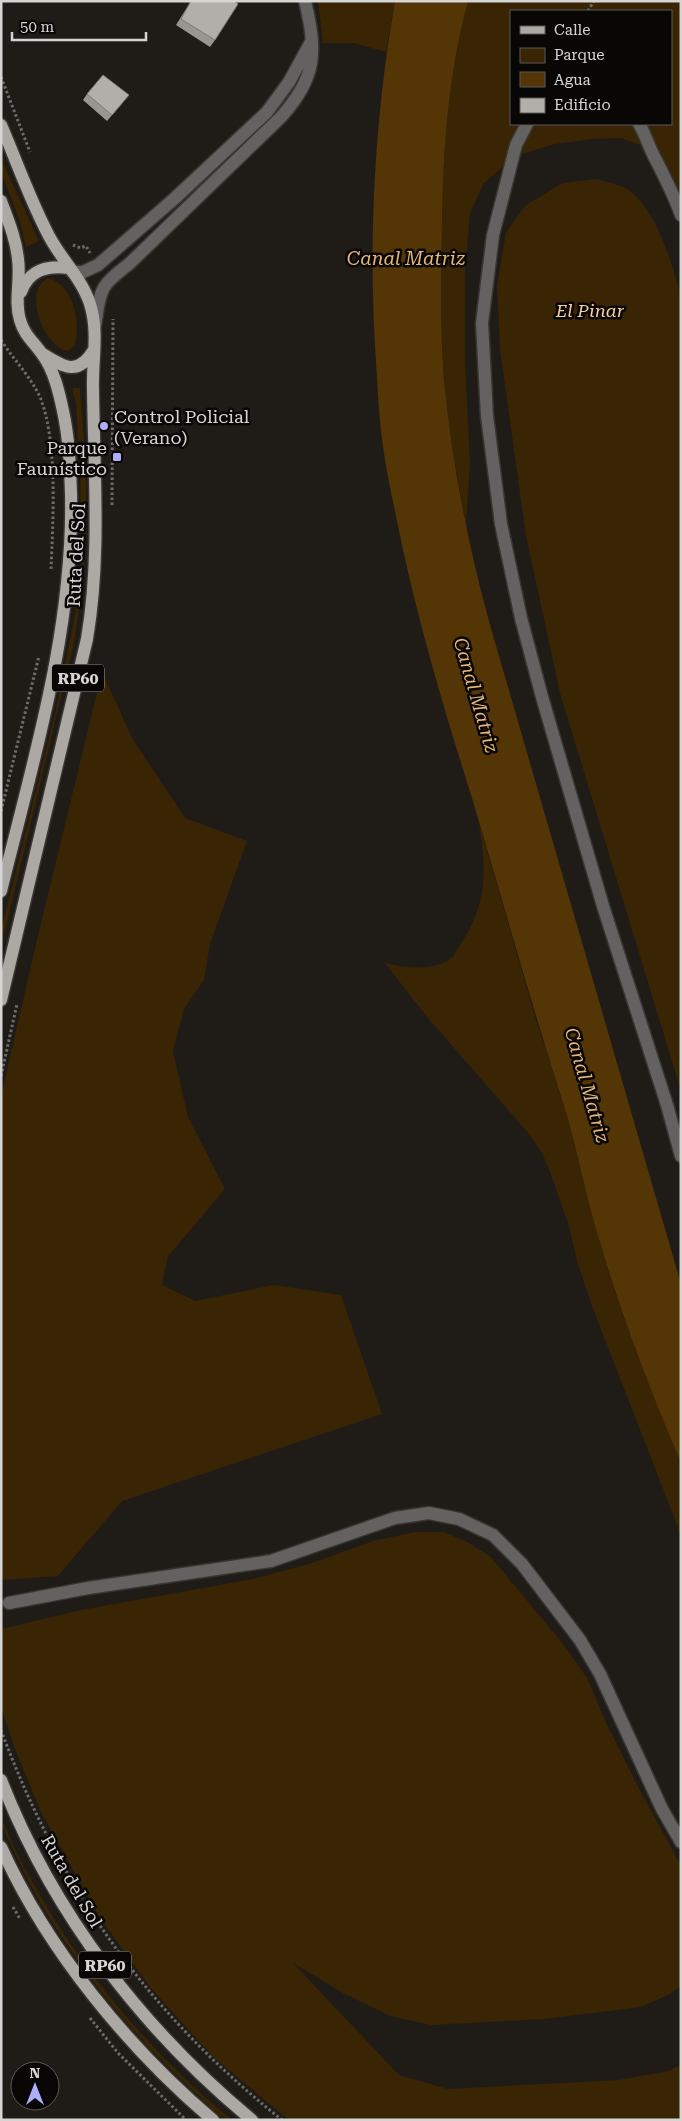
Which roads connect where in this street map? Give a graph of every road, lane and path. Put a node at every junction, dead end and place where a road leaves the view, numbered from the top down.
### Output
1 (306, 1) edge
2 (312, 40) junction
3 (1, 125) edge
4 (526, 125) edge
5 (639, 125) edge
6 (1, 201) edge
7 (681, 215) edge
8 (70, 270) junction
9 (18, 301) junction
10 (95, 328) junction
11 (1, 340) edge
12 (94, 350) junction
13 (43, 354) junction
14 (50, 577) dead end
15 (40, 651) dead end
16 (1, 811) edge
17 (1, 891) edge
18 (1, 1000) edge
19 (681, 1156) edge
20 (9, 1603) dead end
21 (1, 1730) edge
22 (1, 1780) edge
23 (681, 1842) edge
24 (1, 1847) edge
25 (213, 2120) edge
26 (252, 2120) edge
27 (282, 2120) edge

1 - 2 street
2 - 8 street
2 - 10 street
3 - 8 main road, Ruta del Sol / RP60
4 - 19 street
5 - 7 street
6 - 9 main road, Ruta del Sol / RP60
8 - 9 main road
8 - 10 main road, Ruta del Sol / RP60
9 - 13 main road, Ruta del Sol / RP60
10 - 12 main road, Ruta del Sol / RP60
11 - 14 path
12 - 13 main road
12 - 18 main road, Ruta del Sol / RP60
13 - 17 main road, Ruta del Sol / RP60
15 - 16 path
20 - 23 street
21 - 27 path
22 - 26 main road, Ruta del Sol / RP60
24 - 25 main road, RP60

